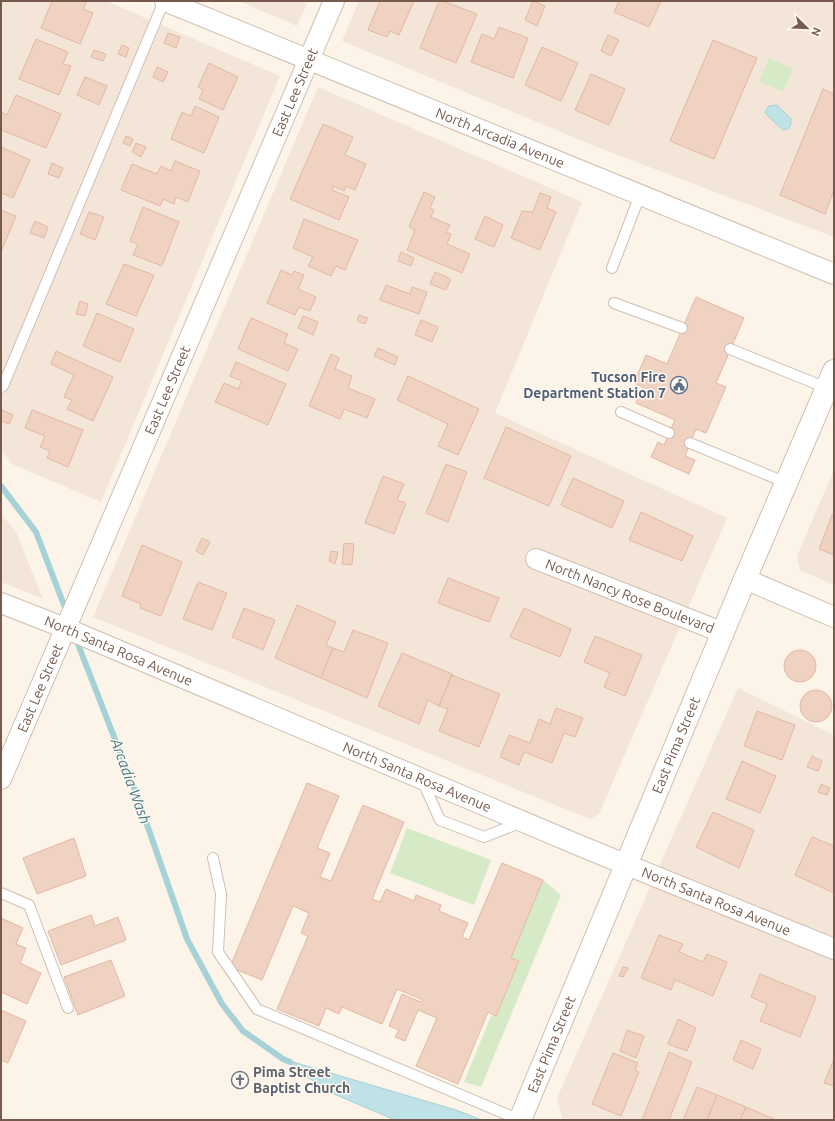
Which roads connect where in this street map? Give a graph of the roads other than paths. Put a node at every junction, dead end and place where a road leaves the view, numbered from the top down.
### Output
1 (165, 1) edge
2 (334, 1) edge
3 (310, 60) junction
4 (640, 195) junction
5 (612, 268) dead end
6 (834, 274) edge
7 (614, 303) dead end
8 (682, 328) dead end
9 (730, 349) dead end
10 (830, 380) edge
11 (1, 387) edge
12 (621, 412) dead end
13 (669, 434) dead end
14 (690, 443) dead end
15 (787, 483) junction
16 (536, 559) dead end
17 (745, 579) junction
18 (1, 603) edge
19 (834, 617) edge
20 (65, 628) junction
21 (724, 633) junction
22 (421, 778) junction
23 (1, 779) edge
24 (524, 821) junction
25 (213, 858) dead end
26 (627, 864) junction
27 (1, 893) edge
28 (834, 949) edge
29 (68, 1008) dead end
30 (520, 1120) edge

1 - 3 street, North Arcadia Avenue
1 - 11 lane
2 - 3 street, East Lee Street
3 - 4 street, North Arcadia Avenue
3 - 20 street, East Lee Street
4 - 5 lane
4 - 6 street, North Arcadia Avenue
7 - 8 lane
9 - 10 lane
10 - 15 street, East Pima Street
12 - 13 lane
14 - 15 lane
15 - 17 street, East Pima Street
16 - 21 street, North Nancy Rose Boulevard
17 - 19 street
17 - 21 street, East Pima Street
18 - 20 street, North Santa Rosa Avenue
20 - 22 street, North Santa Rosa Avenue
20 - 23 street, East Lee Street
21 - 26 street, East Pima Street
22 - 24 street, North Santa Rosa Avenue
22 - 24 lane
24 - 26 street, North Santa Rosa Avenue
25 - 30 lane
26 - 28 street, North Santa Rosa Avenue
26 - 30 street, East Pima Street
27 - 29 lane

